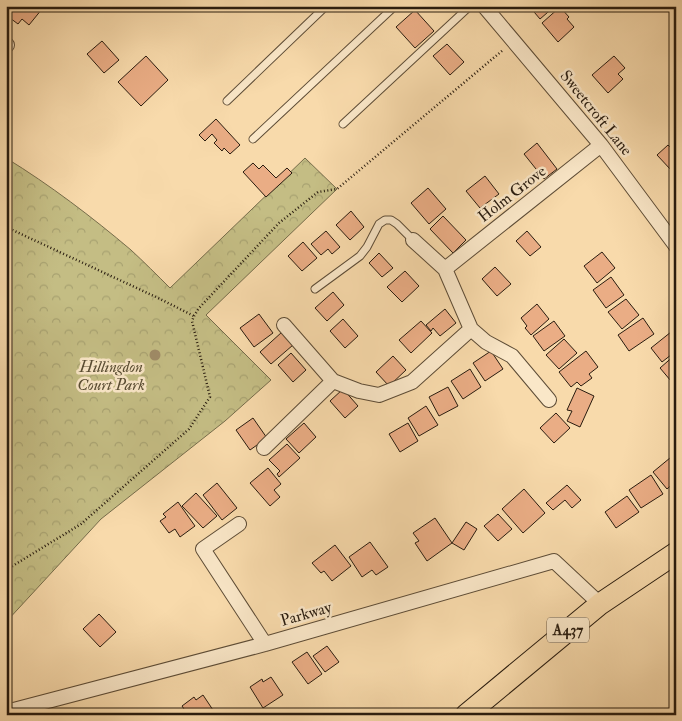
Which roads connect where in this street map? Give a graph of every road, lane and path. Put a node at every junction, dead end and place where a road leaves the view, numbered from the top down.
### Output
1 (326, 6) edge
2 (395, 6) edge
3 (470, 6) edge
4 (484, 6) edge
5 (514, 41) junction
6 (227, 101) dead end
7 (343, 124) dead end
8 (253, 139) dead end
9 (601, 145) junction
10 (6, 227) edge
11 (413, 240) joint
12 (676, 246) edge
13 (445, 269) junction
14 (314, 290) dead end
15 (194, 316) junction
16 (284, 325) dead end
17 (471, 329) junction
18 (333, 381) junction
19 (549, 400) dead end
20 (264, 448) dead end
21 (238, 524) dead end
22 (676, 553) edge
23 (6, 570) edge
24 (600, 604) junction
25 (265, 644) junction
26 (6, 712) edge
27 (466, 715) edge

1 - 6 lane
2 - 8 lane
3 - 7 lane
4 - 5 street, Sweetcroft Lane
5 - 9 street, Sweetcroft Lane
5 - 15 path
9 - 12 street, Sweetcroft Lane
9 - 13 street, Holm Grove
10 - 15 path
11 - 13 street
11 - 14 lane
13 - 17 street
15 - 23 path
16 - 18 street
17 - 18 street
17 - 19 street
18 - 20 street
21 - 25 street
22 - 24 main road, A437
24 - 25 street, Parkway
24 - 27 main road, A437
25 - 26 street, Parkway

